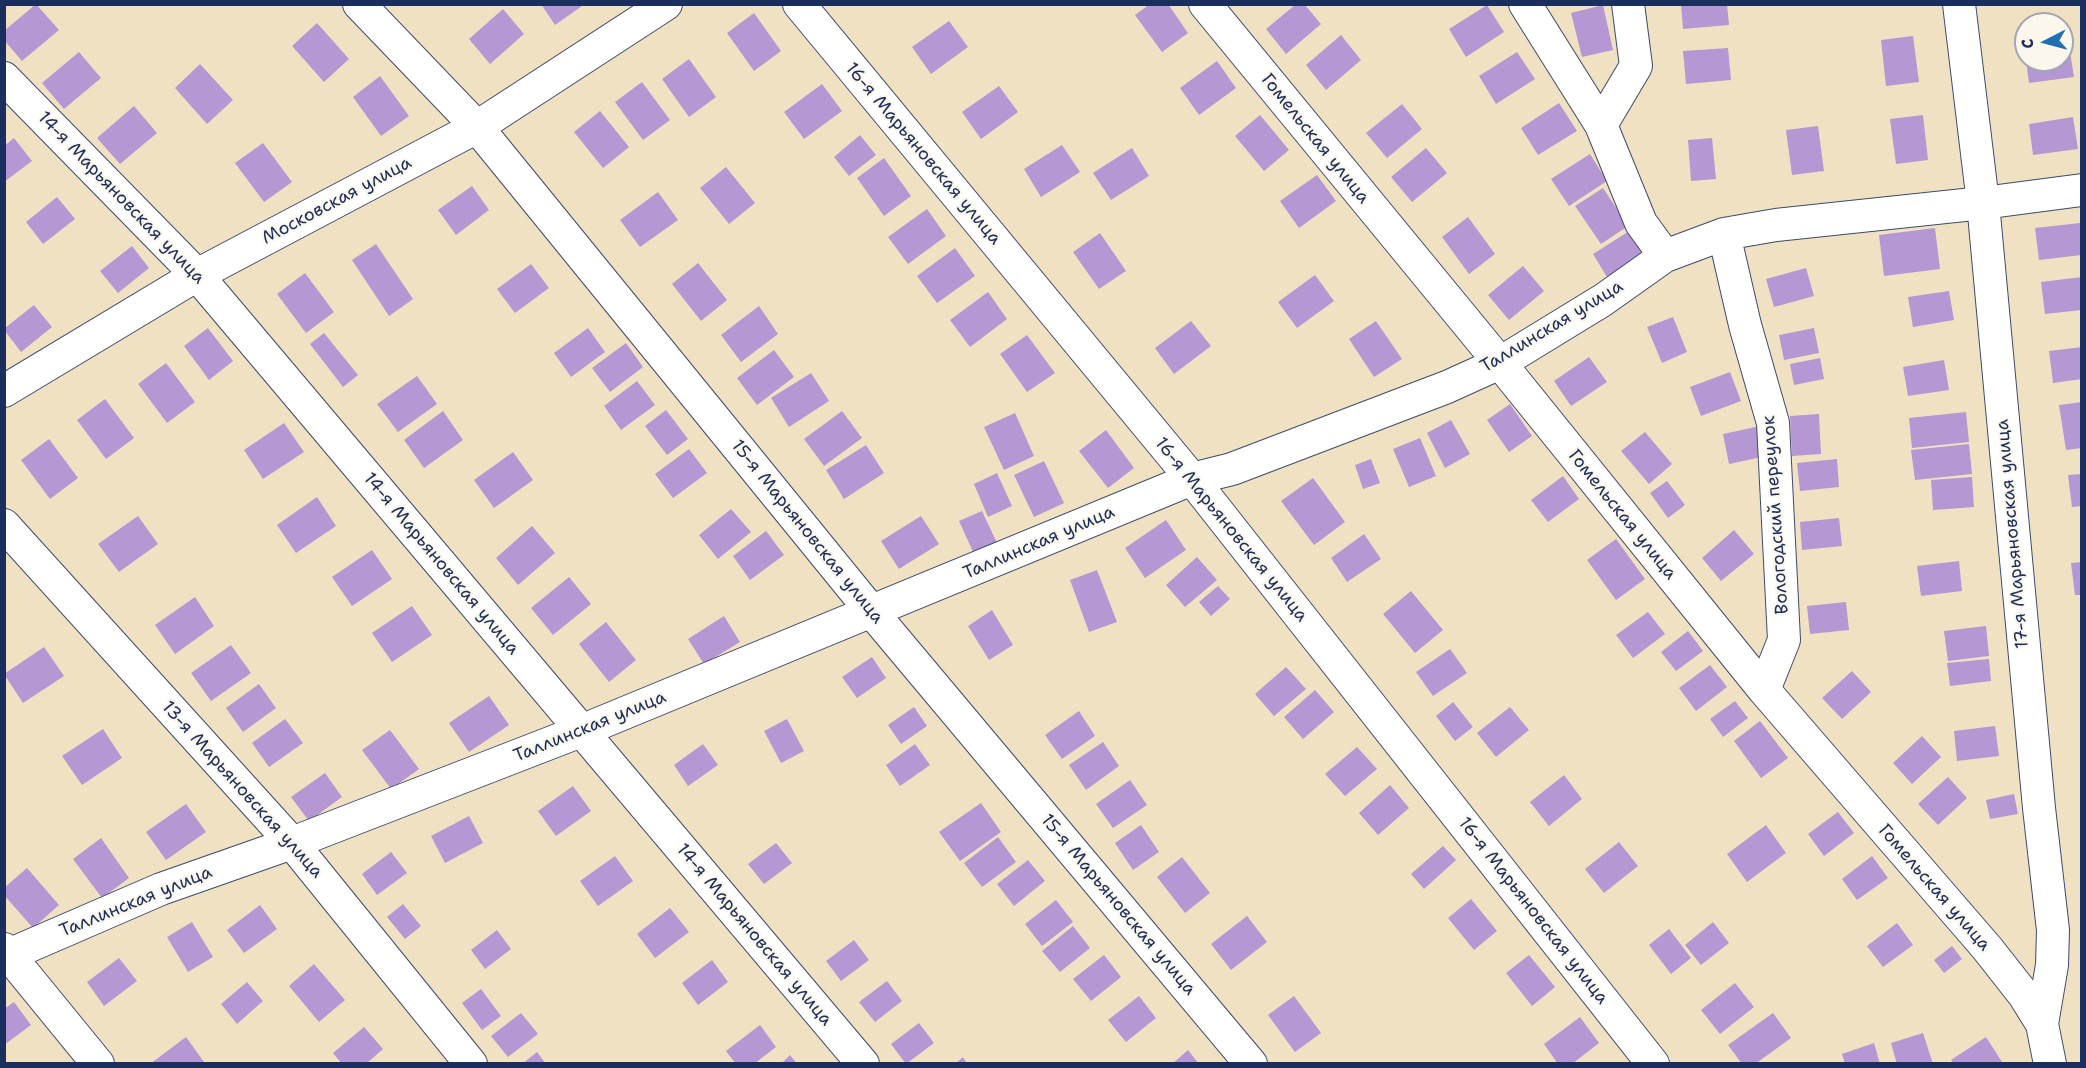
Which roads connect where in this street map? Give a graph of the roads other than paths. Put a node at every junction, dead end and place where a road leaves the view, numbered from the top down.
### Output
1 (359, 4) edge
2 (666, 4) edge
3 (799, 4) edge
4 (1204, 4) edge
5 (1525, 4) edge
6 (1629, 4) edge
7 (1959, 4) edge
8 (4, 78) edge
9 (1601, 125) junction
10 (477, 127) junction
11 (2082, 190) edge
12 (1983, 203) junction
13 (1724, 234) junction
14 (1665, 256) junction
15 (197, 275) junction
16 (1500, 363) junction
17 (4, 391) edge
18 (1192, 479) junction
19 (4, 525) edge
20 (872, 612) junction
21 (1764, 690) junction
22 (581, 731) junction
23 (292, 843) junction
24 (6, 954) edge
25 (2042, 1024) junction
26 (98, 1064) edge
27 (471, 1064) edge
28 (863, 1064) edge
29 (1251, 1064) edge
30 (1653, 1064) edge
31 (2050, 1064) edge

1 - 10 street, 15-я Марьяновская улица
2 - 10 street, Московская улица
3 - 18 street, 16-я Марьяновская улица
4 - 16 street, Гомельская улица
5 - 9 street
6 - 9 street
7 - 12 street, 17-я Марьяновская улица
8 - 15 street, 14-я Марьяновская улица
9 - 14 street
10 - 15 street, Московская улица
10 - 20 street, 15-я Марьяновская улица
11 - 12 street, Таллинская улица
12 - 13 street, Таллинская улица
12 - 25 street, 17-я Марьяновская улица
13 - 14 street, Таллинская улица
13 - 21 street, Вологодский переулок
14 - 16 street, Таллинская улица
15 - 17 street, Московская улица
15 - 22 street, 14-я Марьяновская улица
16 - 18 street, Таллинская улица
16 - 21 street, Гомельская улица
18 - 20 street, Таллинская улица
18 - 30 street, 16-я Марьяновская улица
19 - 23 street, 13-я Марьяновская улица
20 - 22 street, Таллинская улица
20 - 29 street, 15-я Марьяновская улица
21 - 25 street, Гомельская улица
22 - 23 street, Таллинская улица
22 - 28 street, 14-я Марьяновская улица
23 - 24 street, Таллинская улица
23 - 27 street, 13-я Марьяновская улица
24 - 26 street
25 - 31 street, 17-я Марьяновская улица

